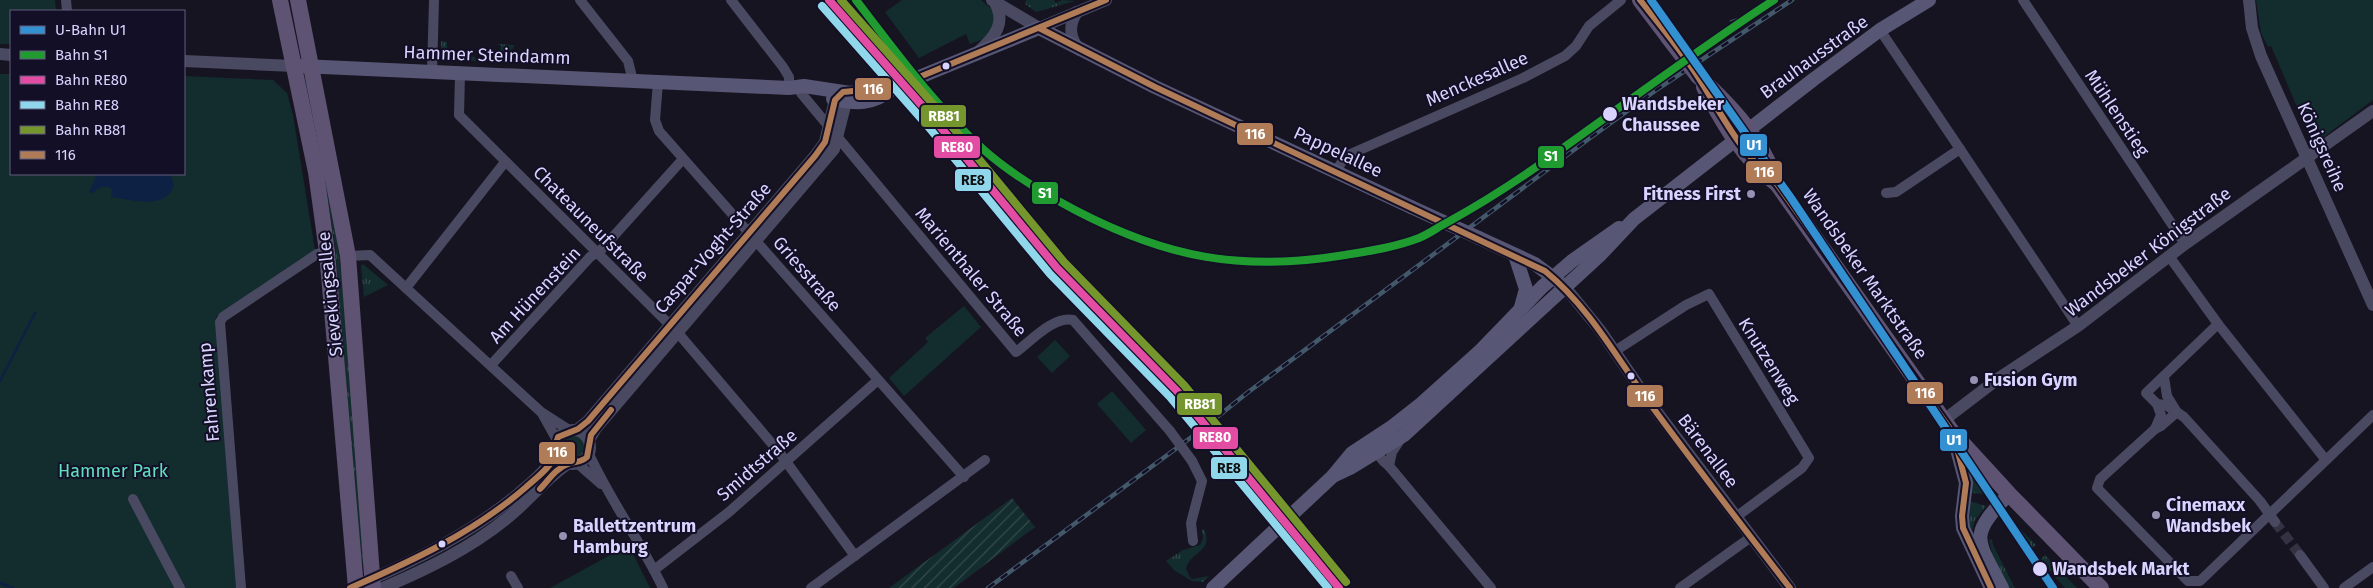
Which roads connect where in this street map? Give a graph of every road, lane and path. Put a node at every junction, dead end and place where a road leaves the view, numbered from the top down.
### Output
1 (280, 0) edge
2 (298, 0) edge
3 (434, 0) edge
4 (580, 0) edge
5 (731, 0) edge
6 (993, 0) edge
7 (1106, 0) edge
8 (1621, 0) edge
9 (1640, 0) edge
10 (1929, 0) edge
11 (2023, 0) edge
12 (2249, 0) edge
13 (1077, 12) junction
14 (1038, 28) junction
15 (1880, 30) junction
16 (1080, 50) junction
17 (979, 51) junction
18 (185, 61) edge
19 (294, 66) junction
20 (312, 67) junction
21 (432, 72) junction
22 (460, 74) junction
23 (633, 80) junction
24 (658, 82) junction
25 (795, 90) junction
26 (841, 98) junction
27 (2373, 111) edge
28 (829, 127) junction
29 (1741, 134) junction
30 (838, 137) junction
31 (1960, 150) junction
32 (2308, 156) junction
33 (683, 158) junction
34 (505, 162) junction
35 (1335, 172) junction
36 (1886, 193) dead end
37 (1634, 220) junction
38 (752, 236) junction
39 (2185, 244) junction
40 (327, 252) junction
41 (596, 253) junction
42 (1515, 255) junction
43 (348, 256) junction
44 (2169, 256) junction
45 (1553, 277) junction
46 (1565, 286) junction
47 (406, 288) junction
48 (2373, 304) edge
49 (1520, 308) junction
50 (2218, 324) junction
51 (2078, 326) junction
52 (674, 328) junction
53 (1615, 351) junction
54 (491, 365) junction
55 (2164, 377) junction
56 (878, 380) junction
57 (2156, 404) junction
58 (542, 412) junction
59 (2177, 412) junction
60 (2373, 415) edge
61 (1948, 427) junction
62 (2155, 429) junction
63 (573, 430) junction
64 (1385, 430) junction
65 (1404, 436) junction
66 (589, 440) junction
67 (557, 446) junction
68 (1377, 451) junction
69 (589, 454) junction
70 (985, 460) dead end
71 (2325, 460) junction
72 (786, 462) junction
73 (573, 463) junction
74 (1389, 466) junction
75 (964, 476) junction
76 (1333, 476) junction
77 (604, 486) junction
78 (2009, 494) junction
79 (133, 499) dead end
80 (1736, 518) junction
81 (2272, 518) junction
82 (1751, 537) junction
83 (1192, 541) dead end
84 (2300, 555) tunnel mouth
85 (855, 556) junction
86 (2373, 567) edge
87 (654, 570) junction
88 (511, 576) dead end
89 (376, 585) edge
90 (354, 587) edge
91 (180, 588) edge
92 (241, 588) edge
93 (518, 588) edge
94 (663, 588) edge
95 (811, 588) edge
96 (1213, 588) edge
97 (1491, 588) edge
98 (1680, 588) edge
99 (1790, 588) edge
100 (1992, 588) edge
101 (2002, 588) edge
102 (2101, 588) edge
103 (2324, 588) edge
104 (2344, 588) edge

1 - 19 main road, Sievekingsallee
2 - 20 main road, Sievekingsallee
3 - 21 street
4 - 23 street
5 - 25 street, Marienthaler Straße
6 - 14 street
6 - 17 street
7 - 13 street, Hammer Steindamm
8 - 35 street, Menckesallee
9 - 29 main road, Wandsbeker Marktstraße, bridge
10 - 15 main road, Brauhausstraße
11 - 39 street, Mühlenstieg
12 - 32 street, Königsreihe
13 - 14 street, Hammer Steindamm
13 - 16 street
14 - 16 main road, Pappelallee
14 - 17 main road, Hammer Steindamm
15 - 29 main road, Brauhausstraße
15 - 31 street
16 - 35 main road, Pappelallee
17 - 26 main road, Hammer Steindamm
18 - 19 street, Hammer Steindamm
19 - 20 main road, Hammer Steindamm
19 - 40 main road, Sievekingsallee
20 - 21 main road, Hammer Steindamm
20 - 43 main road, Sievekingsallee
21 - 22 main road, Hammer Steindamm
22 - 23 main road, Hammer Steindamm
22 - 34 street, Chateauneufstraße
23 - 24 main road, Hammer Steindamm
24 - 25 main road, Hammer Steindamm
24 - 33 street, Griesstraße
25 - 26 main road, Hammer Steindamm
25 - 28 street, Marienthaler Straße
26 - 28 street, Caspar-Voght-Straße
26 - 30 street, Caspar-Voght-Straße
27 - 32 street, Wandsbeker Königstraße
28 - 30 street, Marienthaler Straße
28 - 38 street, Caspar-Voght-Straße
29 - 37 main road, Brauhausstraße
29 - 61 main road, Wandsbeker Marktstraße
30 - 38 street, Caspar-Voght-Straße
30 - 83 street, Marienthaler Straße, bridge
31 - 36 street
31 - 51 street
32 - 39 street, Wandsbeker Königstraße
32 - 48 street, Königsreihe
33 - 38 street, Griesstraße
33 - 41 street, Am Hünenstein
34 - 41 street, Chateauneufstraße
34 - 47 street
35 - 42 main road, Pappelallee, bridge
37 - 45 main road
37 - 46 main road
38 - 52 street, Caspar-Voght-Straße
38 - 56 street, Griesstraße
39 - 44 street, Wandsbeker Königstraße
40 - 90 main road, Sievekingsallee
40 - 92 street, Fahrenkamp
41 - 52 street, Chateauneufstraße
41 - 54 street, Am Hünenstein
42 - 45 main road, Pappelallee
42 - 49 main road
43 - 47 street
43 - 89 main road, Sievekingsallee
44 - 50 street
44 - 51 street, Wandsbeker Königstraße
45 - 46 main road, Pappelallee
45 - 49 main road
46 - 53 street, Bärenallee
46 - 65 main road
47 - 54 street
49 - 64 main road
50 - 55 street
50 - 71 street
51 - 61 street, Wandsbeker Königstraße
52 - 63 street, Caspar-Voght-Straße
52 - 66 street, Caspar-Voght-Straße
52 - 72 street, Chateauneufstraße
53 - 80 street, Bärenallee
53 - 80 street, Knutzenweg
54 - 58 street
55 - 57 street
55 - 59 street
56 - 72 street, Smidtstraße
56 - 75 street, Griesstraße
57 - 59 street
57 - 62 street
58 - 63 street
58 - 67 street
59 - 62 street
59 - 81 street
60 - 71 street
61 - 78 main road, Wandsbeker Marktstraße
61 - 100 main road
62 - 81 street
63 - 66 street
63 - 67 street, Caspar-Voght-Straße
64 - 68 street
64 - 76 main road
65 - 68 main road
65 - 74 street
66 - 69 street
67 - 73 street
67 - 89 street, Caspar-Voght-Straße
68 - 74 street
68 - 76 main road
69 - 73 street, Caspar-Voght-Straße
69 - 77 street
70 - 75 street
71 - 81 street
72 - 85 street, Chateauneufstraße
72 - 87 street, Smidtstraße
73 - 77 street
73 - 89 street, Caspar-Voght-Straße
74 - 97 street
75 - 85 street
76 - 96 main road
77 - 87 street
78 - 101 main road
78 - 102 main road, Wandsbeker Marktstraße
79 - 91 street
80 - 82 street, Bärenallee
82 - 98 street
82 - 99 street, Bärenallee
84 - 103 street
85 - 95 street
86 - 104 street
87 - 94 street
88 - 93 street
89 - 90 street, Caspar-Voght-Straße

